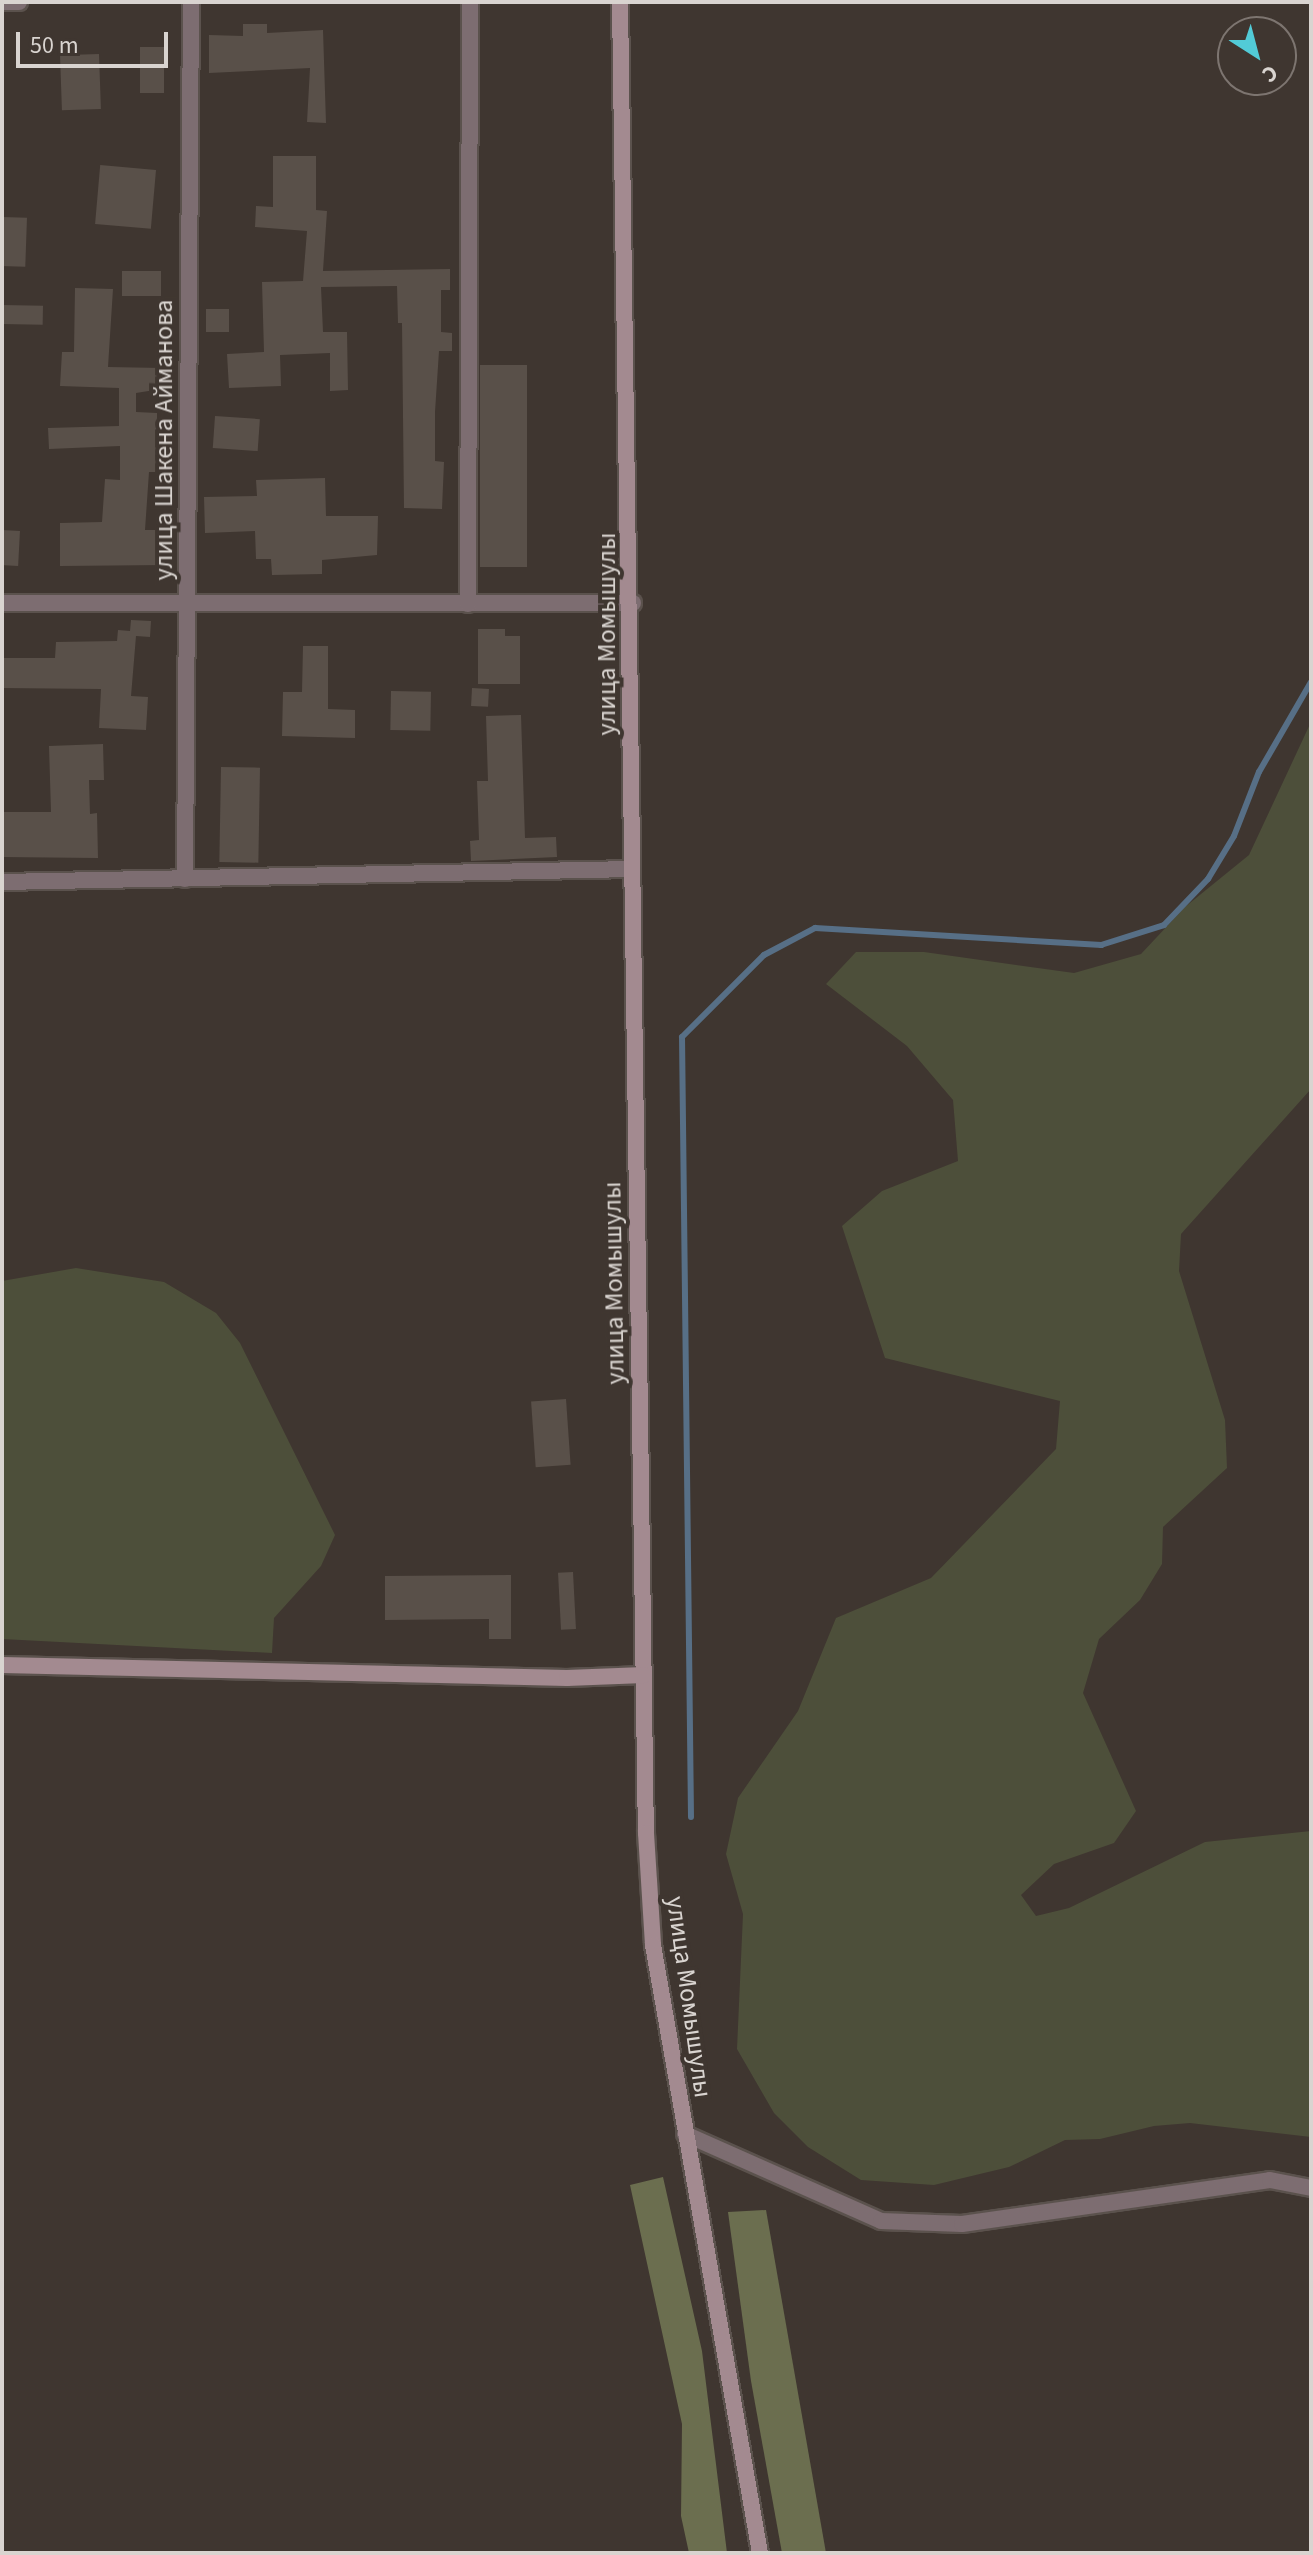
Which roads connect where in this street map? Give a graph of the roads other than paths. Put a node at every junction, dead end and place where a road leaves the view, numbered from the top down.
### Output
1 (2, 2) edge
2 (19, 2) edge
3 (191, 2) edge
4 (470, 2) edge
5 (620, 2) edge
6 (2, 603) edge
7 (633, 603) junction
8 (468, 604) junction
9 (187, 606) junction
10 (631, 869) junction
11 (185, 879) junction
12 (2, 882) edge
13 (2, 1665) edge
14 (644, 1675) junction
15 (685, 2134) junction
16 (1311, 2188) edge
17 (760, 2553) edge

1 - 2 street
3 - 9 street, улица Шакена Айманова
4 - 8 street
5 - 7 street, улица Момышулы
6 - 9 street
7 - 8 street
7 - 10 street, улица Момышулы
8 - 9 street
9 - 11 street, улица Шакена Айманова
10 - 11 street
10 - 14 street, улица Момышулы
11 - 12 street
13 - 14 street
14 - 15 street, улица Момышулы
15 - 16 street
15 - 17 street, улица Момышулы

